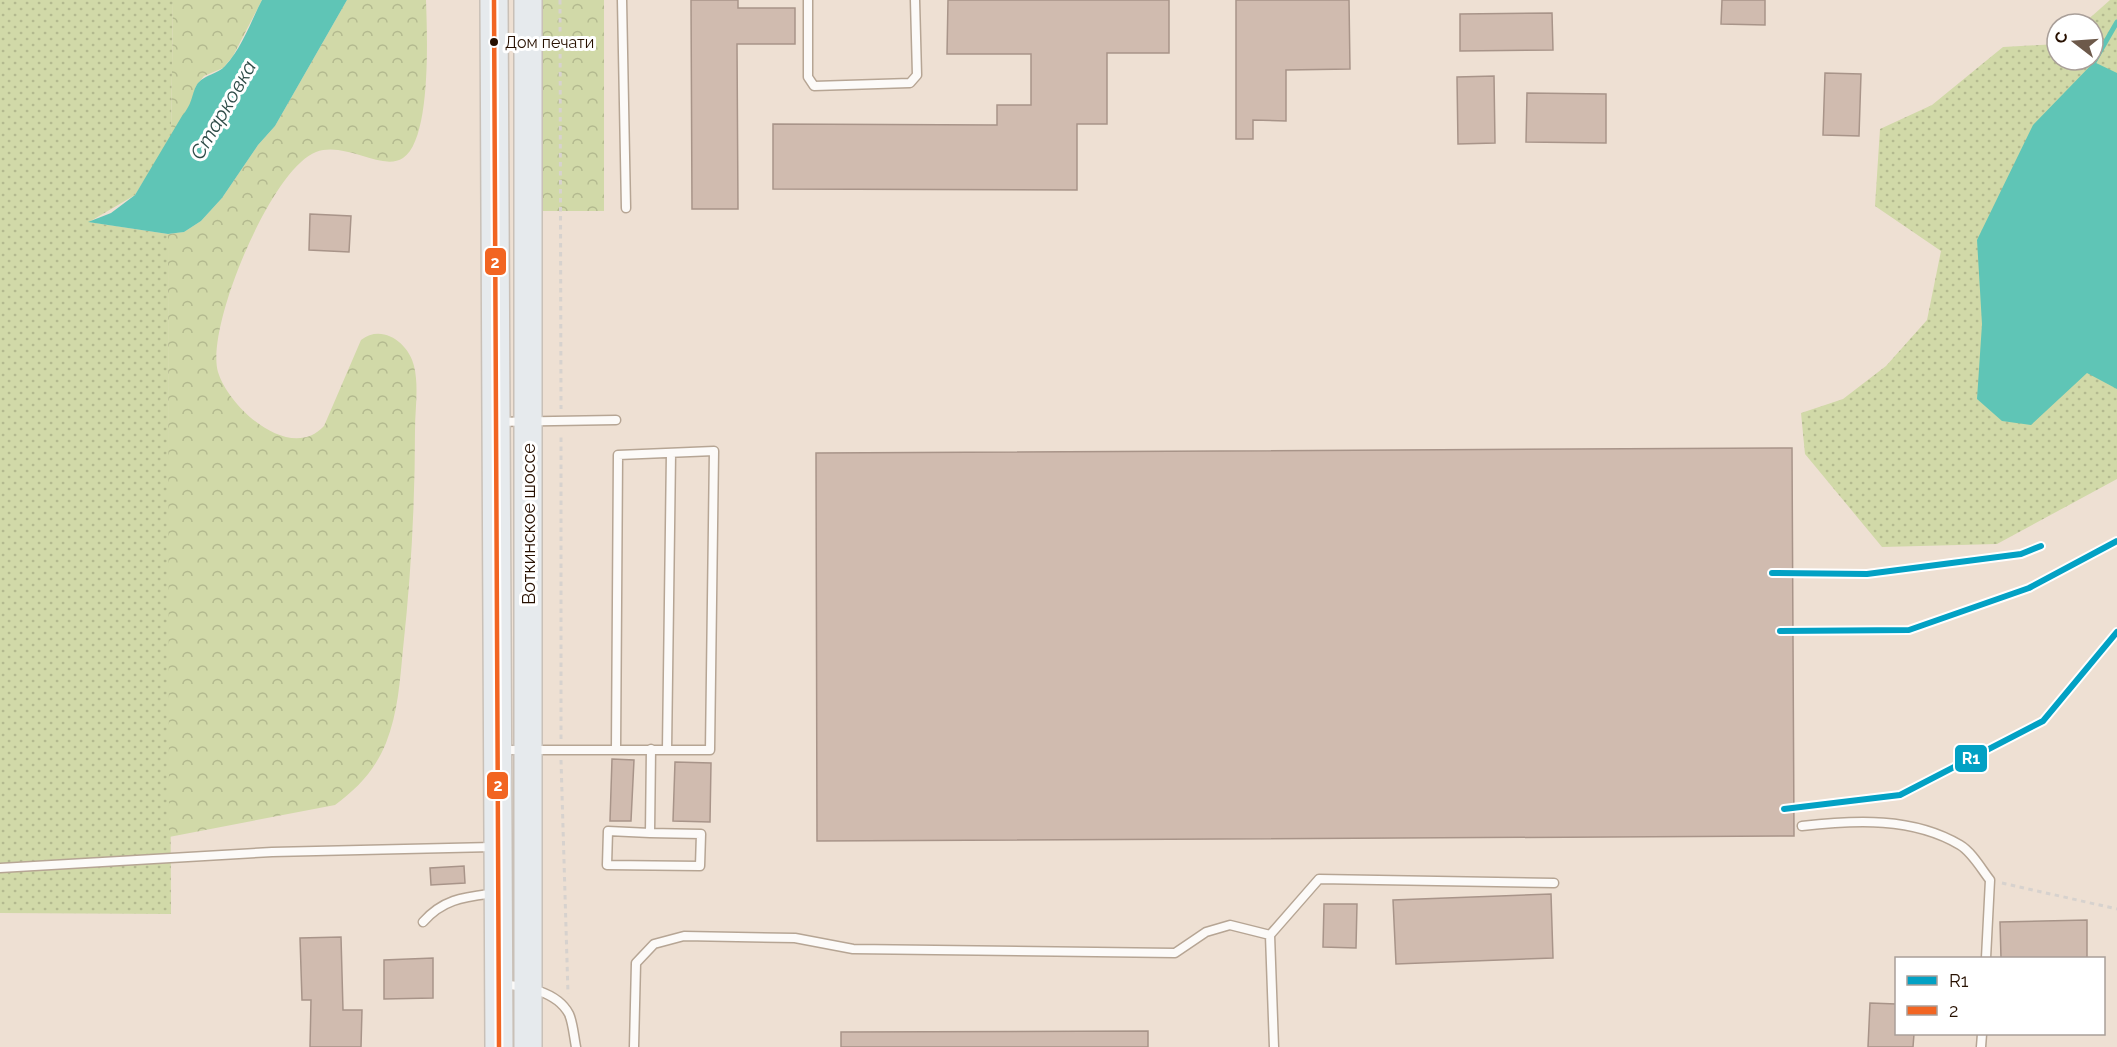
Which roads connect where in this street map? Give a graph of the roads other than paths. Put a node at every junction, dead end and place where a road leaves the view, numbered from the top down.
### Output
1 (494, 0) edge
2 (528, 0) edge
3 (622, 0) edge
4 (808, 0) edge
5 (915, 0) edge
6 (626, 208) dead end
7 (616, 420) dead end
8 (495, 422) junction
9 (528, 422) junction
10 (671, 453) junction
11 (529, 749) junction
12 (616, 749) junction
13 (651, 749) junction
14 (499, 750) junction
15 (667, 750) junction
16 (1802, 826) dead end
17 (650, 833) junction
18 (500, 846) junction
19 (0, 868) edge
20 (1554, 883) dead end
21 (500, 893) junction
22 (423, 922) dead end
23 (1270, 934) junction
24 (1986, 957) edge
25 (500, 984) junction
26 (529, 986) junction
27 (499, 1047) edge
28 (528, 1047) edge
29 (576, 1047) edge
30 (634, 1047) edge
31 (1274, 1047) edge

1 - 8 main road, Воткинское шоссе
2 - 9 main road, Воткинское шоссе
3 - 6 lane
4 - 5 lane
7 - 9 lane
8 - 9 lane
8 - 14 main road, Воткинское шоссе
9 - 11 main road, Воткинское шоссе
10 - 12 lane
10 - 15 lane
10 - 15 lane
11 - 12 lane
11 - 14 lane
11 - 26 main road, Воткинское шоссе
12 - 13 lane
13 - 15 lane
13 - 17 lane
14 - 18 main road, Воткинское шоссе
16 - 24 lane
17 - 17 lane
18 - 19 lane
18 - 21 main road, Воткинское шоссе
20 - 23 lane
21 - 22 lane
21 - 25 main road, Воткинское шоссе
23 - 30 lane
23 - 31 lane
25 - 26 lane
25 - 27 main road, Воткинское шоссе
26 - 28 main road, Воткинское шоссе
26 - 29 lane

